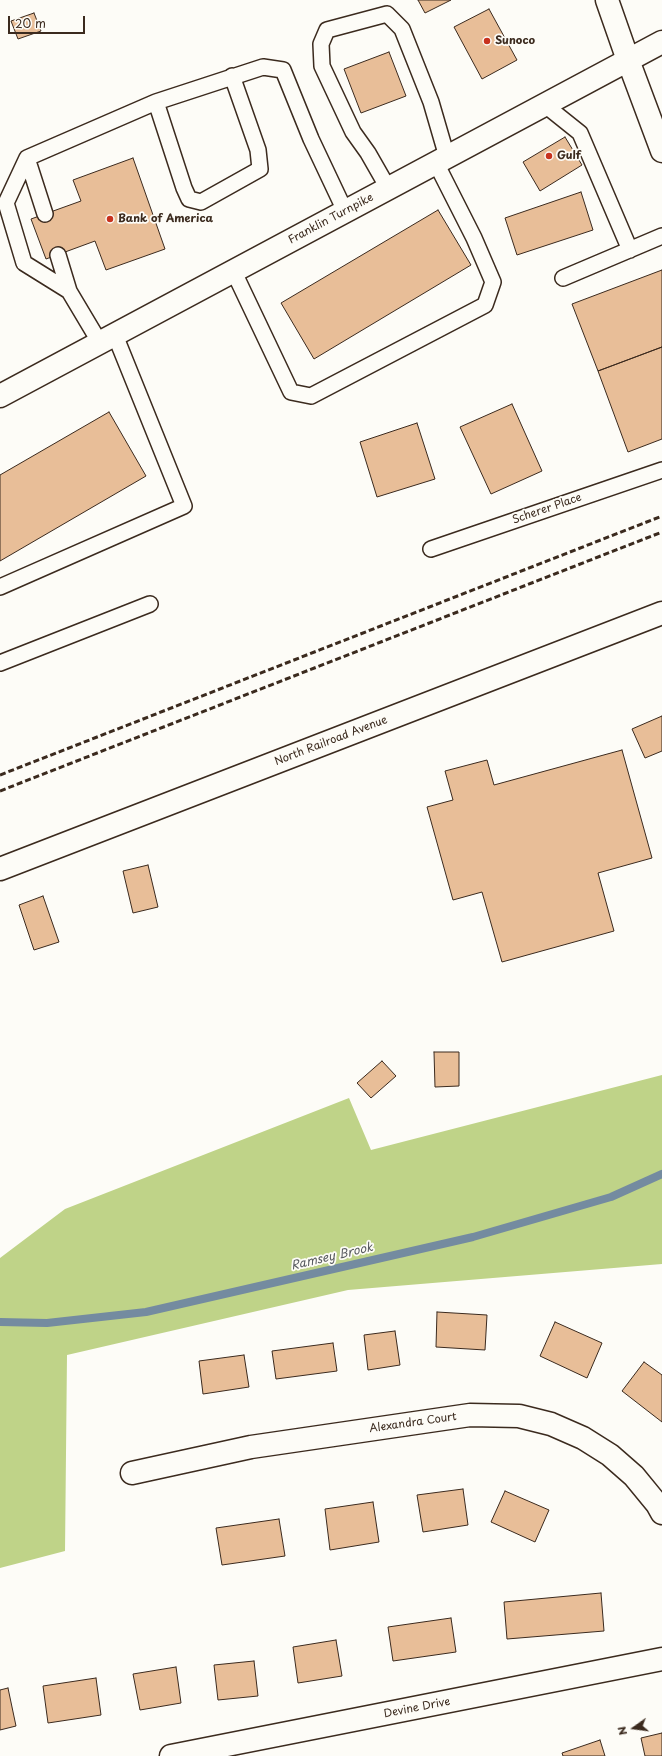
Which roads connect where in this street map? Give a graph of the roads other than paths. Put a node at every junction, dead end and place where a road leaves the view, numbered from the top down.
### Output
1 (607, 0) edge
2 (662, 42) edge
3 (628, 60) junction
4 (232, 76) junction
5 (156, 102) junction
6 (545, 105) junction
7 (662, 151) edge
8 (27, 158) junction
9 (442, 160) junction
10 (388, 188) junction
11 (346, 211) junction
12 (45, 214) dead end
13 (662, 236) edge
14 (630, 250) junction
15 (58, 255) dead end
16 (233, 270) junction
17 (563, 278) dead end
18 (69, 291) junction
19 (108, 339) junction
20 (0, 396) edge
21 (662, 470) edge
22 (432, 549) dead end
23 (0, 587) edge
24 (150, 604) dead end
25 (662, 613) edge
26 (0, 663) edge
27 (0, 869) edge
28 (132, 1473) dead end
29 (662, 1514) edge
30 (662, 1659) edge
31 (171, 1756) edge

1 - 3 street
2 - 3 street, Franklin Turnpike
3 - 6 street, Franklin Turnpike
3 - 7 street
4 - 5 lane
4 - 5 lane
4 - 11 lane
5 - 8 lane
6 - 9 street, Franklin Turnpike
6 - 14 lane
8 - 12 lane
8 - 18 lane
9 - 10 street, Franklin Turnpike
9 - 10 lane
9 - 16 lane
10 - 11 street, Franklin Turnpike
11 - 16 street, Franklin Turnpike
13 - 14 lane
14 - 17 lane
15 - 18 lane
16 - 19 street, Franklin Turnpike
18 - 19 lane
19 - 20 street, Franklin Turnpike
19 - 23 lane
21 - 22 lane, Scherer Place
24 - 26 lane
25 - 27 street, North Railroad Avenue
28 - 29 street, Alexandra Court
30 - 31 street, Devine Drive

